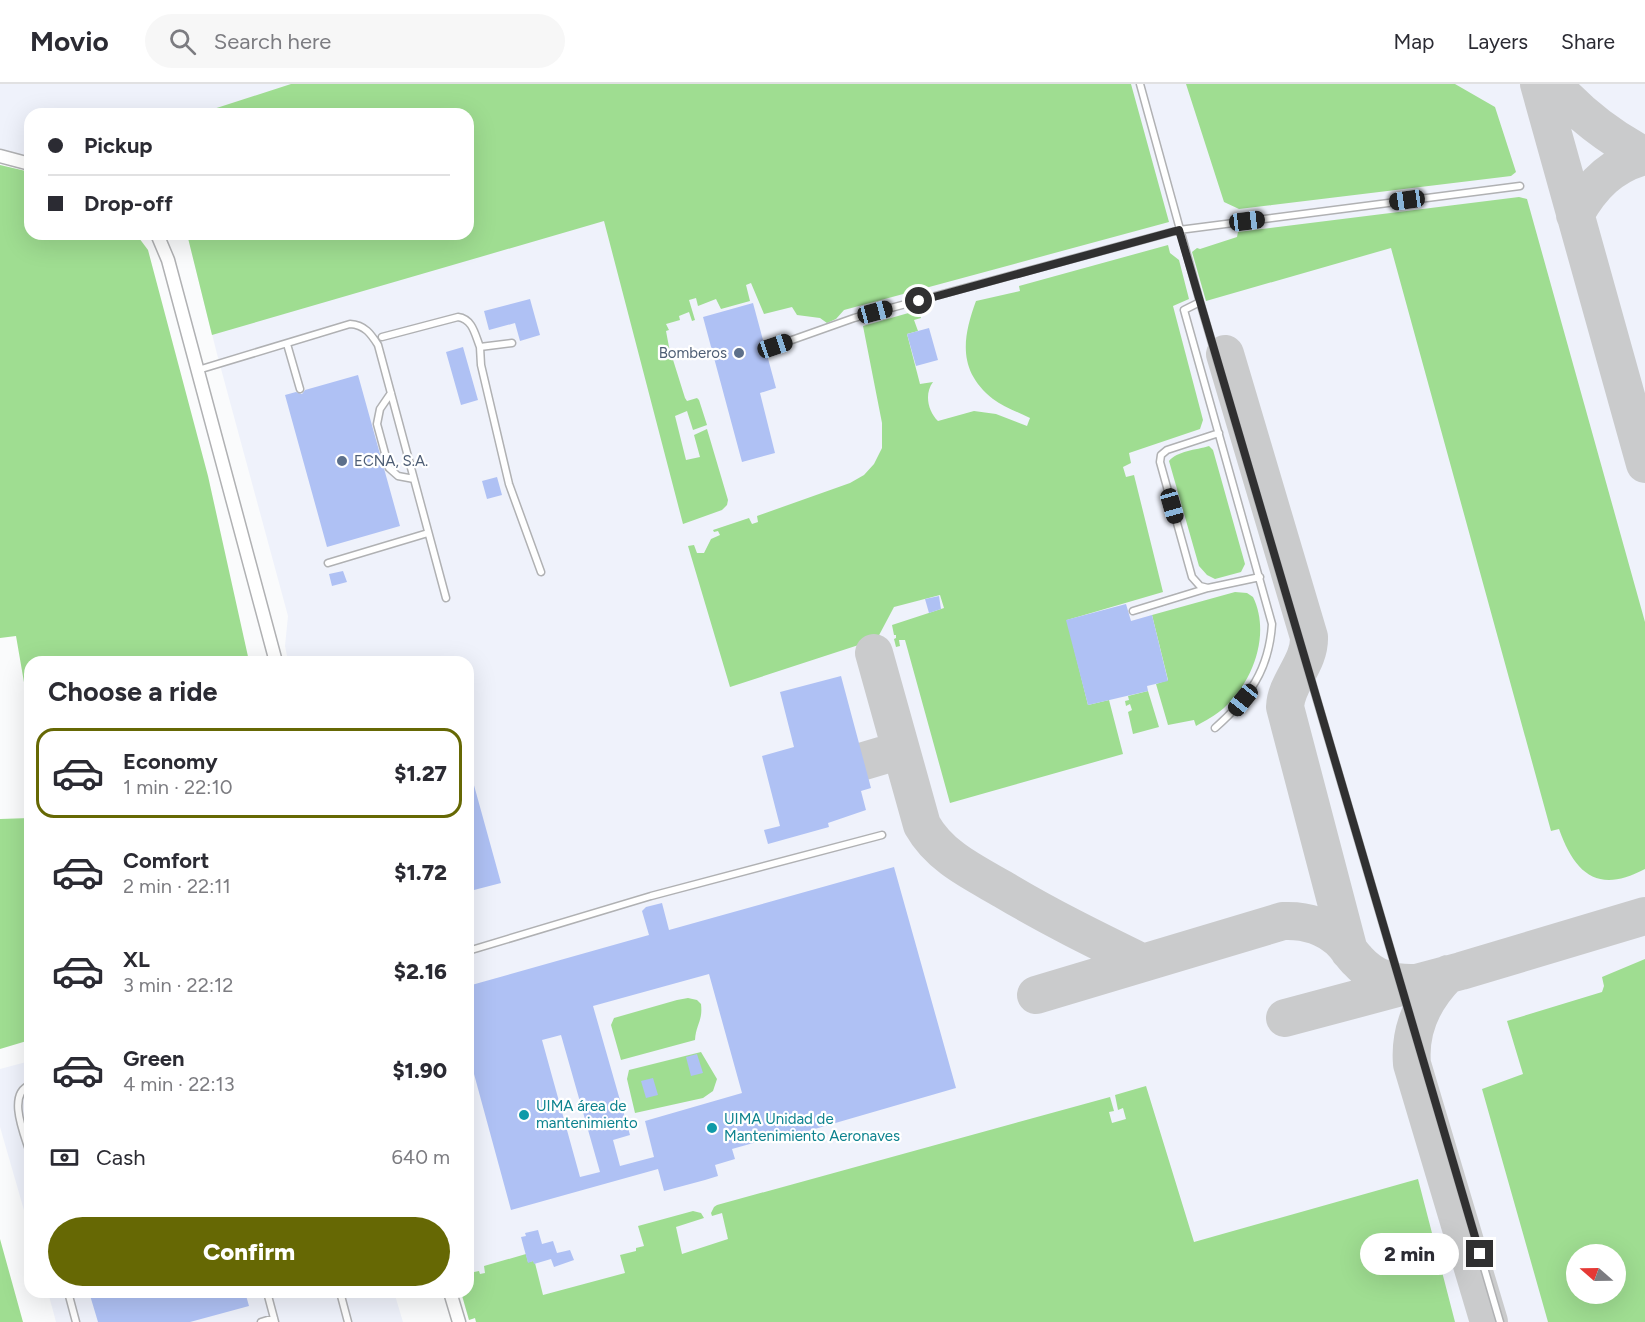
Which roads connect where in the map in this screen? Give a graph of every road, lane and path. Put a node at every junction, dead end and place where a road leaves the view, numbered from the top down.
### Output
1 (1140, 84) edge
2 (0, 156) edge
3 (24, 162) edge
4 (1520, 186) dead end
5 (1179, 230) junction
6 (160, 240) edge
7 (1200, 302) junction
8 (370, 332) junction
9 (382, 337) junction
10 (512, 343) dead end
11 (287, 344) junction
12 (378, 345) junction
13 (775, 346) dead end
14 (480, 347) junction
15 (197, 371) junction
16 (300, 389) dead end
17 (391, 393) junction
18 (1219, 432) junction
19 (414, 479) junction
20 (429, 533) junction
21 (328, 562) dead end
22 (1190, 571) junction
23 (541, 572) dead end
24 (1260, 577) junction
25 (1208, 588) junction
26 (1185, 594) junction
27 (446, 598) dead end
28 (1133, 611) dead end
29 (274, 656) edge
30 (1215, 728) dead end
31 (882, 835) dead end
32 (474, 949) edge
33 (24, 1089) edge
34 (24, 1132) edge
35 (70, 1298) edge
36 (269, 1298) edge
37 (342, 1298) edge
38 (452, 1298) edge
39 (275, 1320) edge
40 (76, 1322) edge
41 (261, 1322) edge
42 (348, 1322) edge
43 (459, 1322) edge
44 (1500, 1322) edge

1 - 5 lane
2 - 3 street
4 - 5 lane
5 - 7 lane
5 - 13 lane
6 - 15 street
7 - 18 lane
7 - 44 lane
8 - 9 lane
8 - 11 lane
8 - 12 lane
9 - 12 lane
9 - 14 lane
10 - 14 lane
11 - 15 lane
11 - 16 lane
12 - 17 lane
14 - 23 lane
15 - 29 street
17 - 19 lane
17 - 19 lane
18 - 22 lane
18 - 24 lane
19 - 20 lane
20 - 21 lane
20 - 27 lane
22 - 25 lane
22 - 26 lane
24 - 25 lane
24 - 30 lane
25 - 26 lane
26 - 28 lane
31 - 32 lane
33 - 34 lane
35 - 40 lane
36 - 39 lane
37 - 42 lane
38 - 43 street
39 - 41 lane

